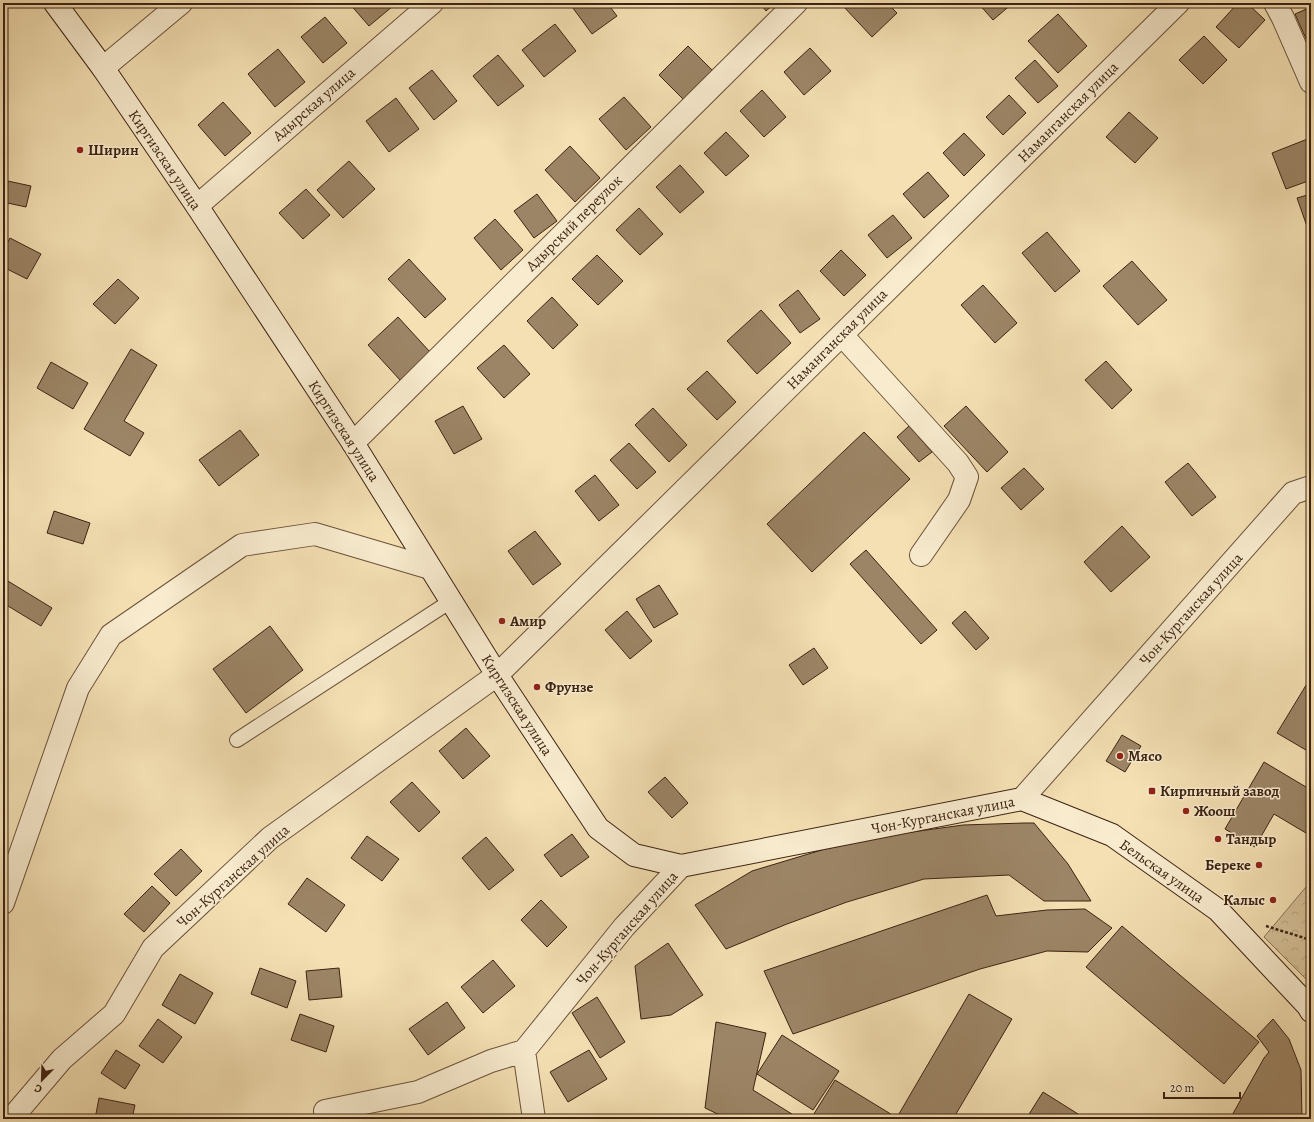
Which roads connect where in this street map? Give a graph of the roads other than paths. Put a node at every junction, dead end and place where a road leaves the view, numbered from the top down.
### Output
1 (55, 3) edge
2 (181, 3) edge
3 (432, 3) edge
4 (796, 3) edge
5 (1178, 3) edge
6 (1275, 3) edge
7 (103, 68) junction
8 (1311, 82) edge
9 (196, 206) junction
10 (842, 335) junction
11 (353, 443) junction
12 (1311, 487) edge
13 (921, 555) dead end
14 (430, 568) junction
15 (451, 601) junction
16 (497, 675) junction
17 (237, 740) dead end
18 (1022, 799) junction
19 (681, 866) junction
20 (3, 903) edge
21 (1311, 1011) edge
22 (524, 1051) junction
23 (325, 1111) dead end
24 (11, 1119) edge
25 (534, 1119) edge

1 - 7 street, Киргизская улица
2 - 7 street
3 - 9 street, Адырская улица
4 - 11 street, Адырский переулок
5 - 10 street, Наманганская улица
6 - 8 street
7 - 9 street, Киргизская улица
9 - 11 street, Киргизская улица
10 - 13 street
10 - 16 street, Наманганская улица
11 - 14 street, Киргизская улица
12 - 18 street, Чон-Курганская улица
14 - 15 street, Киргизская улица
14 - 20 street
15 - 16 street, Киргизская улица
15 - 17 lane
16 - 19 street, Киргизская улица
16 - 24 street, Чон-Курганская улица
18 - 19 street, Чон-Курганская улица
18 - 21 street, Бельская улица
19 - 22 street, Чон-Курганская улица
22 - 23 street
22 - 25 street

